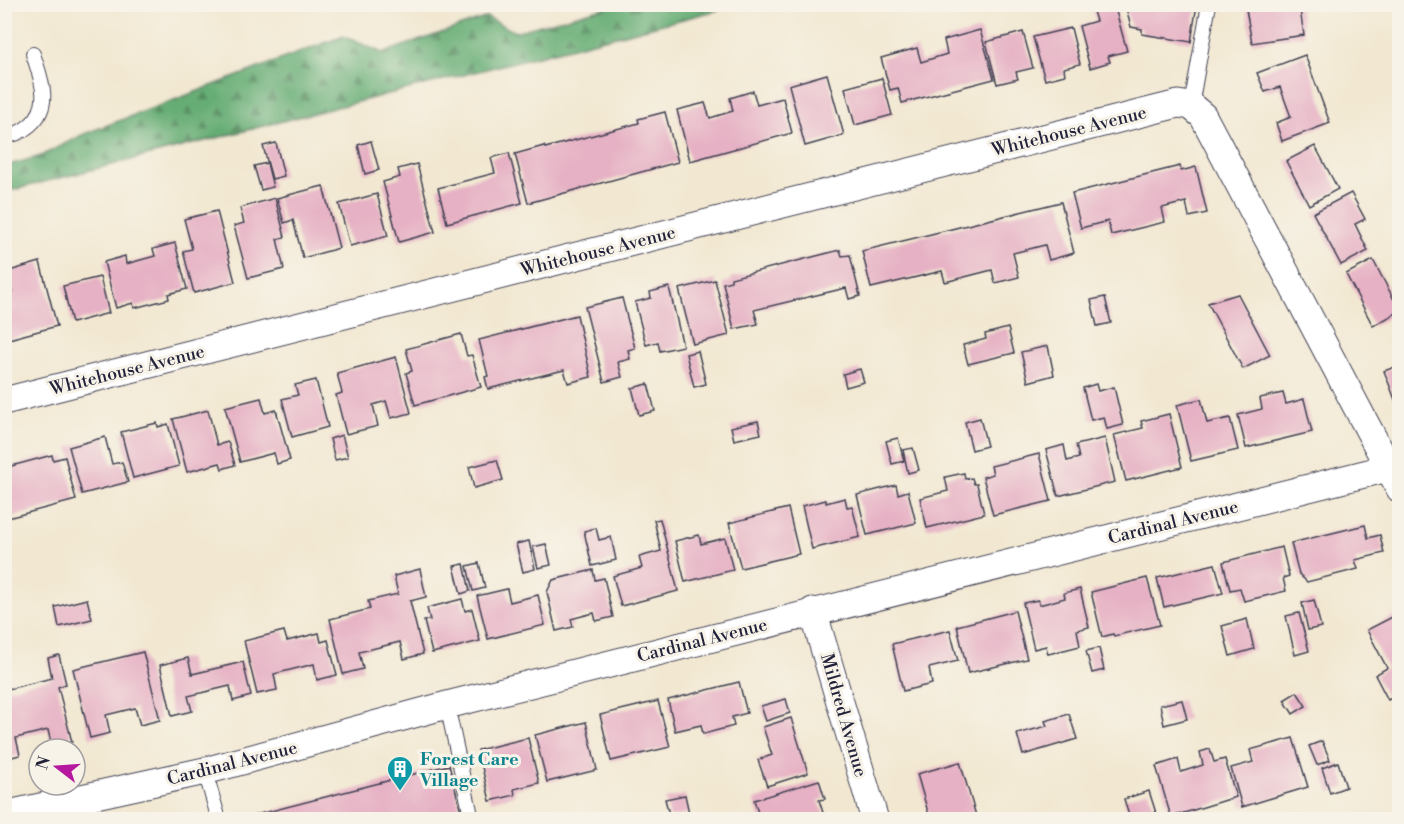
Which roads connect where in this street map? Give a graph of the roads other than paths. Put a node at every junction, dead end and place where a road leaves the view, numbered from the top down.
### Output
1 (1209, 4) edge
2 (33, 54) dead end
3 (1191, 106) junction
4 (4, 136) edge
5 (4, 401) edge
6 (1396, 474) edge
7 (813, 611) junction
8 (447, 705) junction
9 (205, 771) junction
10 (4, 815) edge
11 (219, 819) edge
12 (472, 819) edge
13 (874, 819) edge

1 - 3 lane
2 - 4 lane
3 - 5 street, Whitehouse Avenue
3 - 6 street
6 - 7 street, Cardinal Avenue
7 - 8 street, Cardinal Avenue
7 - 13 street, Mildred Avenue
8 - 9 street, Cardinal Avenue
8 - 12 lane
9 - 10 street, Cardinal Avenue
9 - 11 lane

